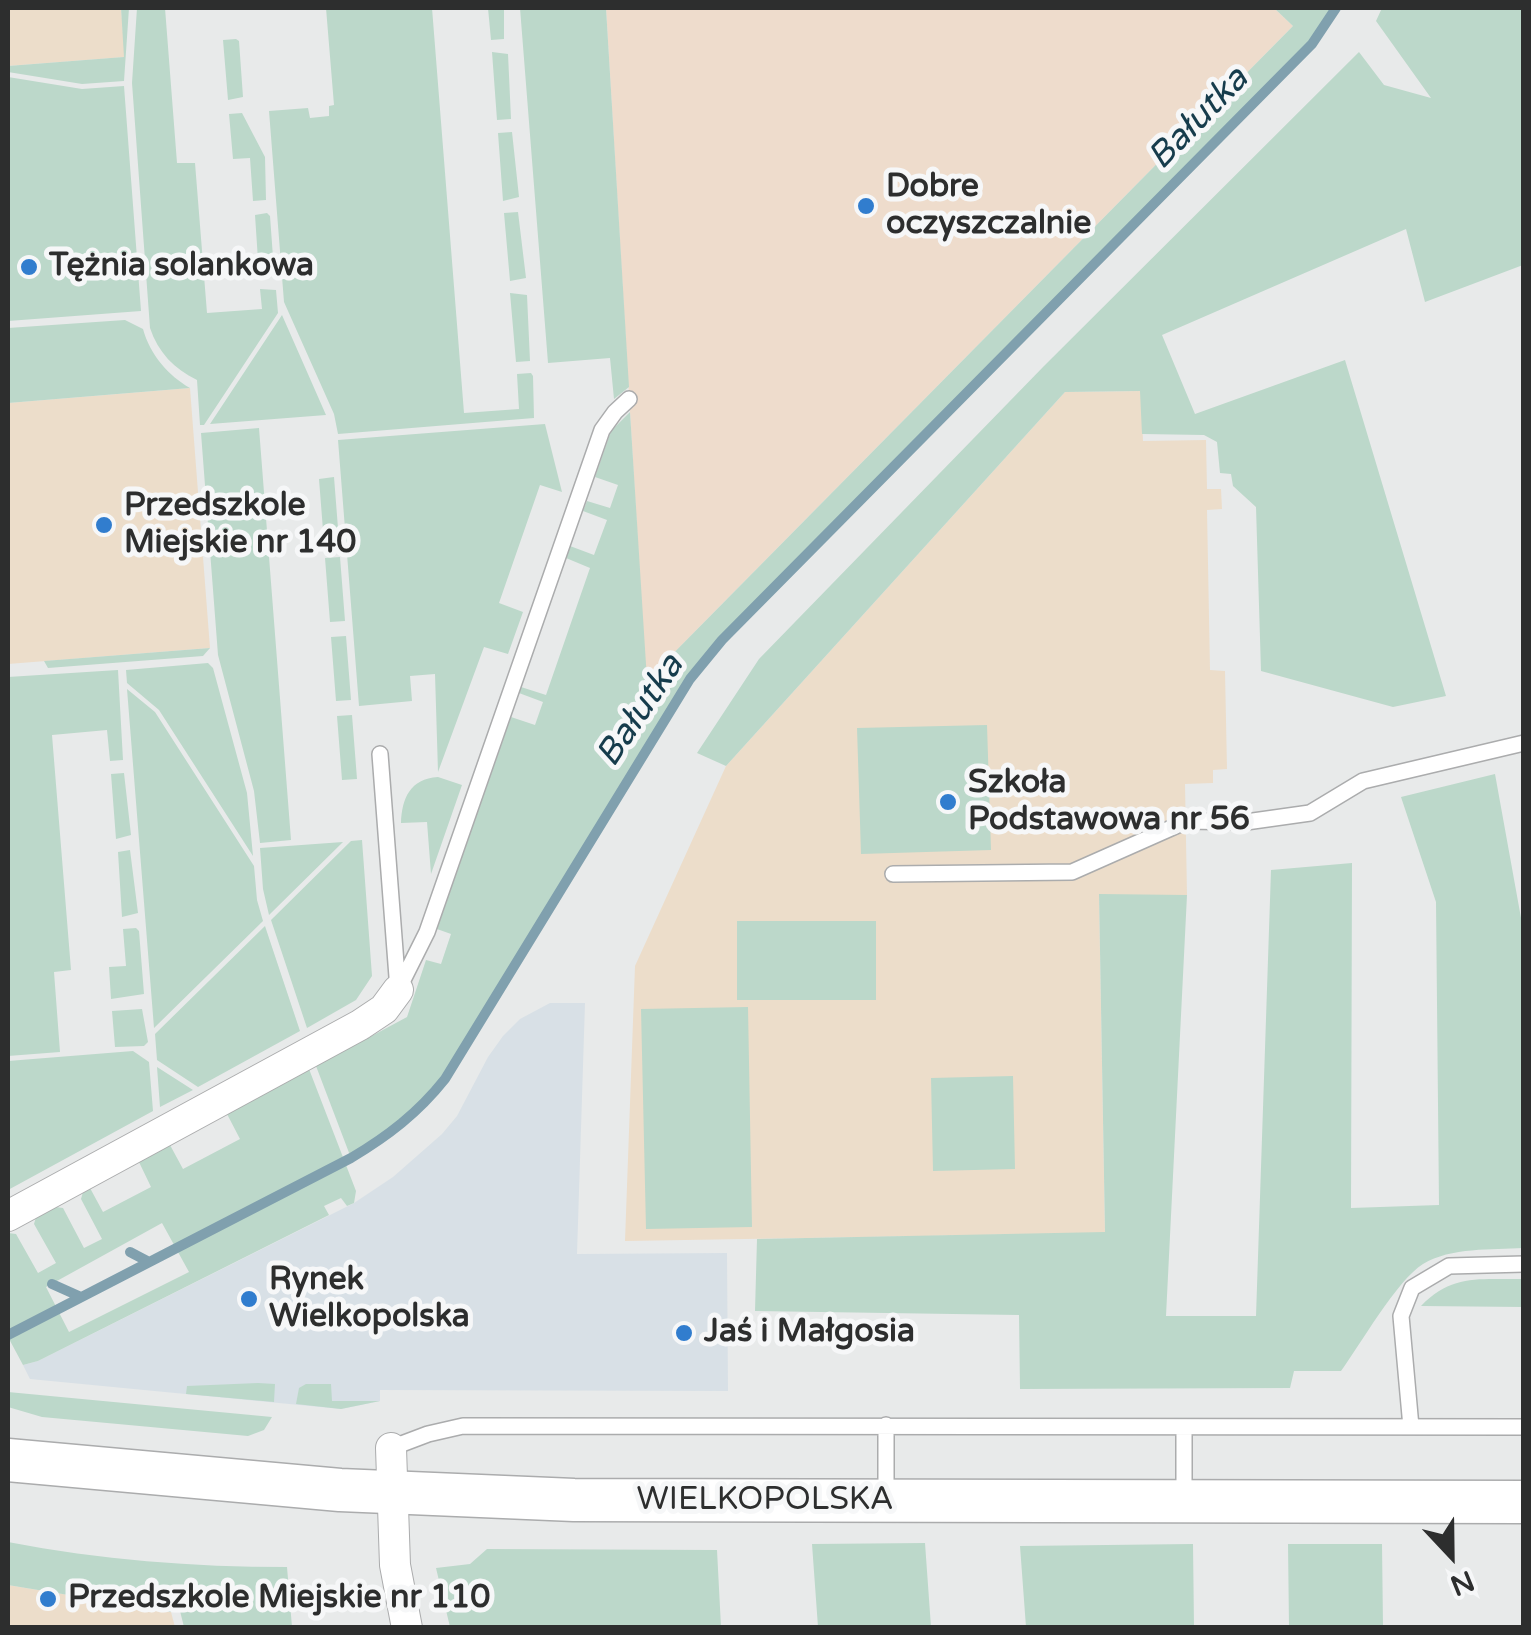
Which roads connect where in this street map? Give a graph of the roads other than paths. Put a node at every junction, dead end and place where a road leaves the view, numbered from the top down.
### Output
1 (629, 399) dead end
2 (1524, 743) edge
3 (380, 754) dead end
4 (892, 874) dead end
5 (398, 990) junction
6 (8, 1216) edge
7 (1524, 1264) edge
8 (886, 1425) junction
9 (1184, 1426) junction
10 (1412, 1426) junction
11 (1524, 1427) edge
12 (391, 1448) joint
13 (8, 1460) edge
14 (392, 1492) junction
15 (886, 1502) junction
16 (1184, 1502) junction
17 (1524, 1502) edge
18 (407, 1628) edge

1 - 5 lane
2 - 4 lane
3 - 5 lane
5 - 6 street
7 - 10 lane
8 - 9 lane
8 - 12 lane
8 - 15 lane
9 - 10 lane
9 - 16 lane
10 - 11 lane
12 - 14 street
13 - 14 street, WIELKOPOLSKA
14 - 15 street, WIELKOPOLSKA
14 - 18 street
15 - 16 street, WIELKOPOLSKA
16 - 17 street, WIELKOPOLSKA

